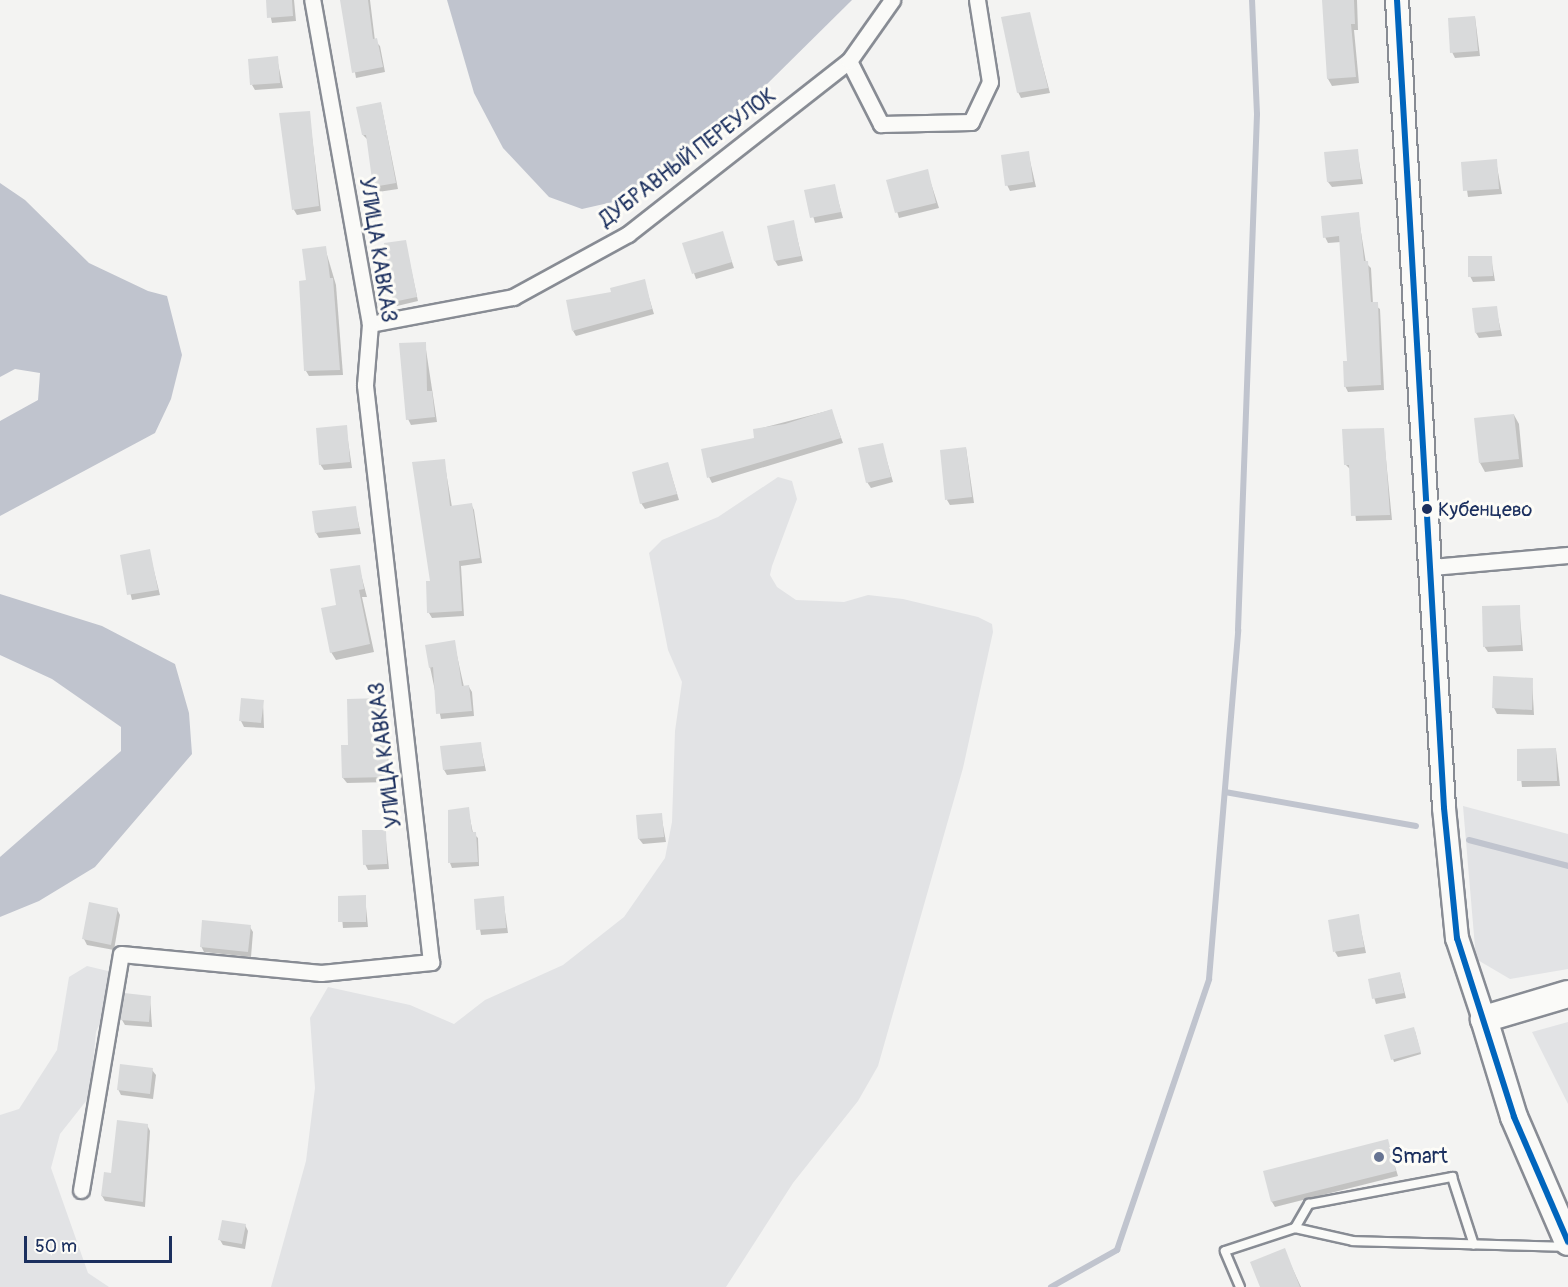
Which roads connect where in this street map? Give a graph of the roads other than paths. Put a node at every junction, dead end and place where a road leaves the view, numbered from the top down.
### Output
1 (312, 0) edge
2 (892, 0) edge
3 (977, 0) edge
4 (1397, 0) edge
5 (849, 62) junction
6 (370, 324) junction
7 (1568, 555) edge
8 (1431, 567) junction
9 (1568, 994) edge
10 (1484, 1019) junction
11 (81, 1190) dead end
12 (1295, 1228) junction
13 (1568, 1242) edge
14 (1474, 1245) junction
15 (1568, 1247) edge
16 (1240, 1287) edge

1 - 6 street, УЛИЦА КАВКАЗ
2 - 5 street, ДУБРАВНЫЙ ПЕРЕУЛОК
3 - 5 street
4 - 8 main road
5 - 6 street, ДУБРАВНЫЙ ПЕРЕУЛОК
6 - 11 street, УЛИЦА КАВКАЗ
7 - 8 street
8 - 10 main road
9 - 10 main road
10 - 13 main road
12 - 14 lane
12 - 14 lane
12 - 16 lane
14 - 15 lane

